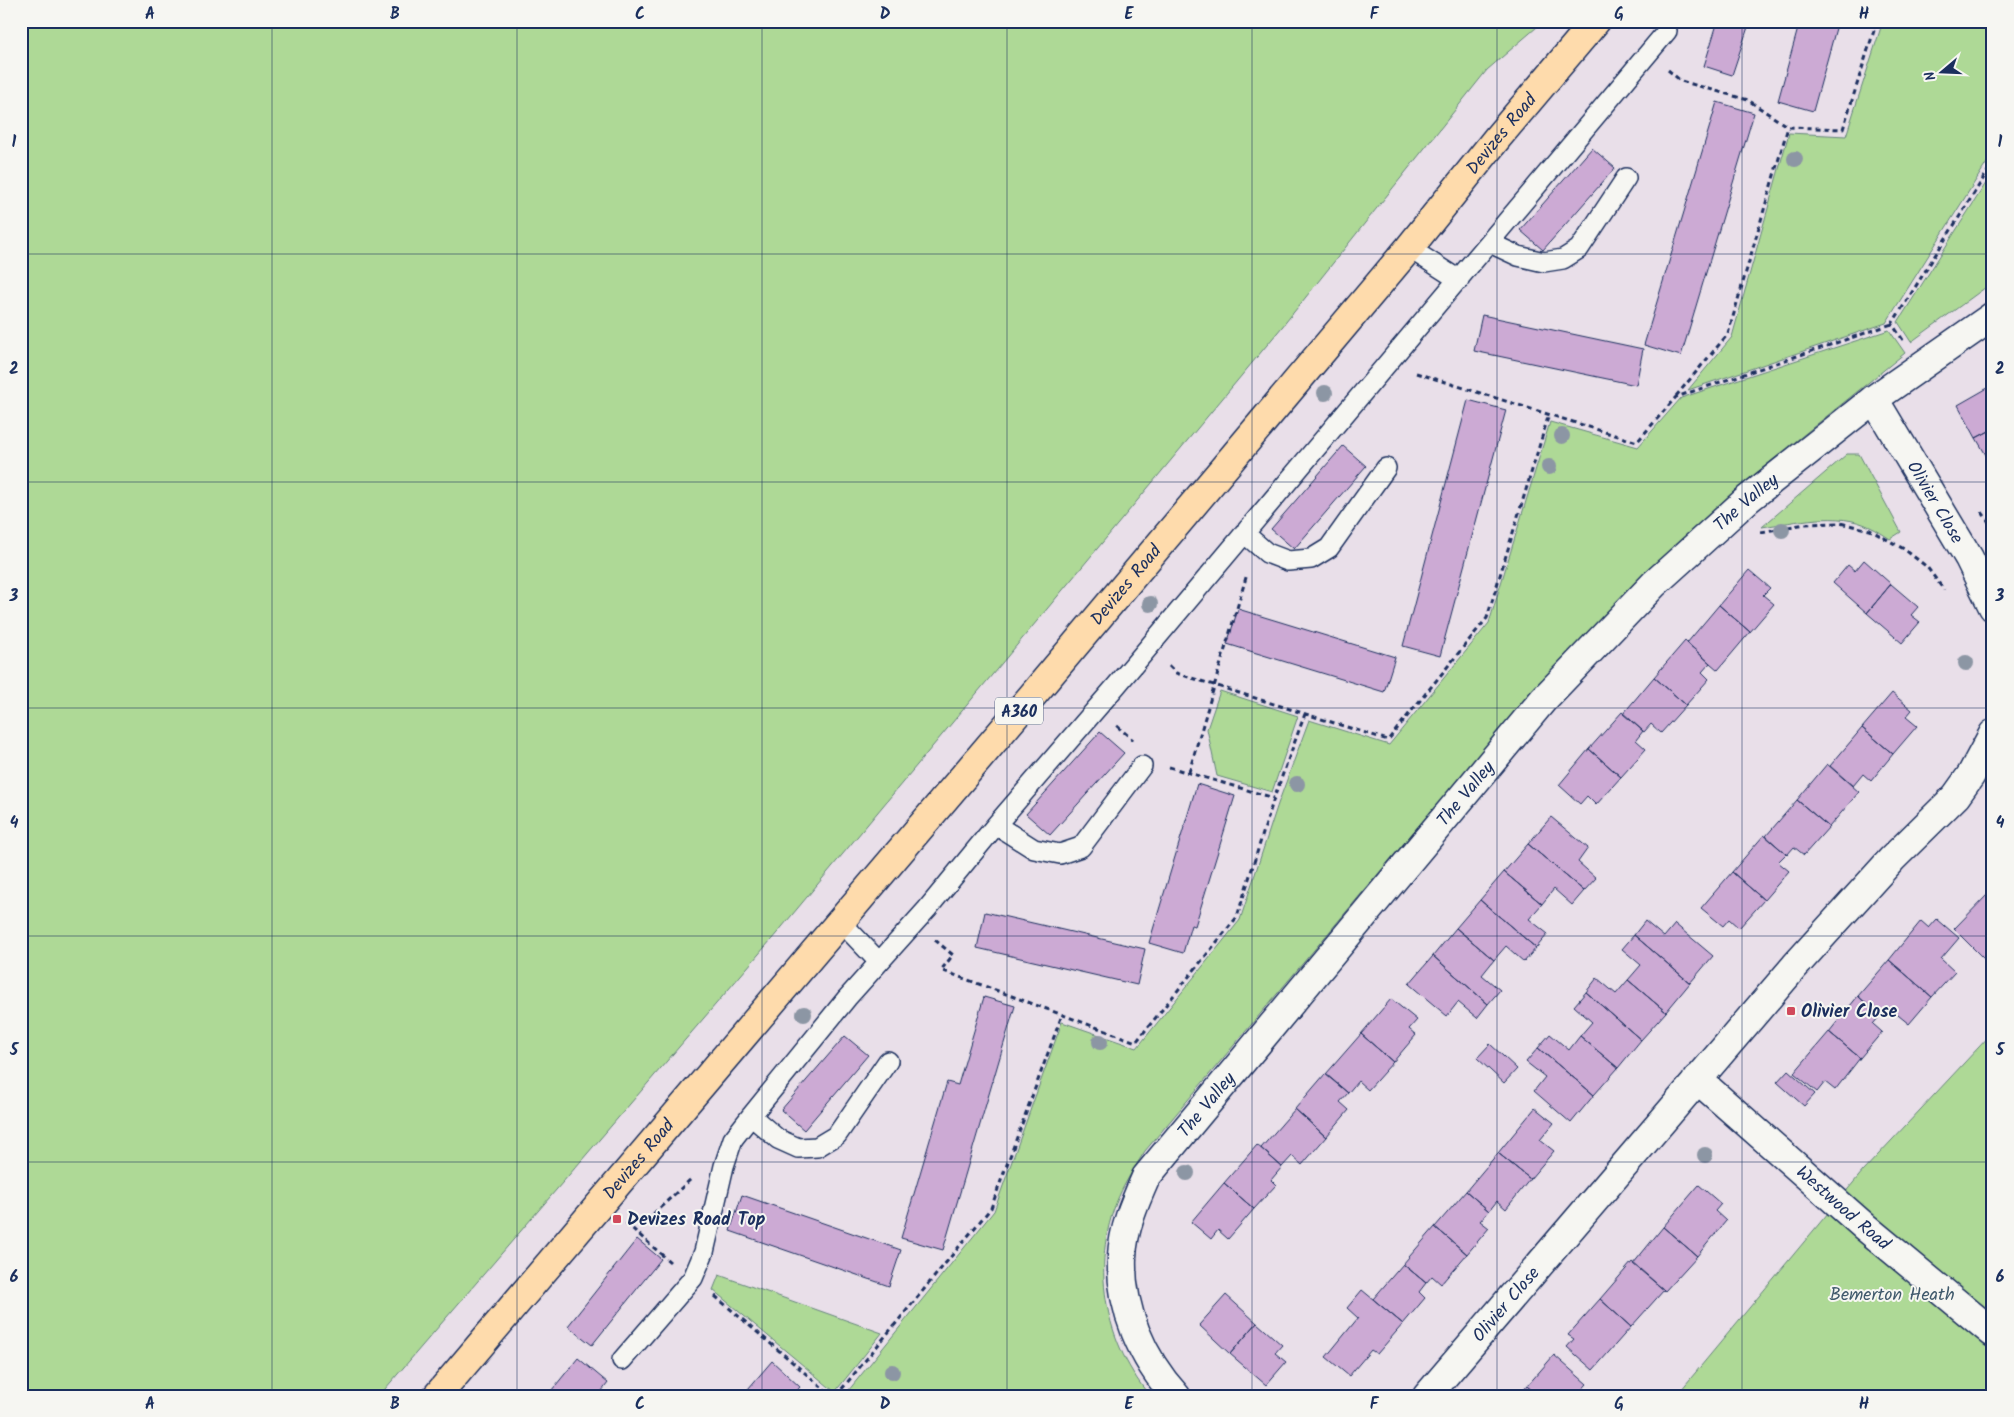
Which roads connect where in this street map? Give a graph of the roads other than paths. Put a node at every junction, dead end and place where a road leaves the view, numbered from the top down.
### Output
1 (1596, 21) edge
2 (1667, 32) dead end
3 (1626, 178) dead end
4 (1490, 243) junction
5 (1409, 248) junction
6 (1459, 280) junction
7 (1993, 316) edge
8 (1874, 399) junction
9 (1386, 468) dead end
10 (1250, 538) junction
11 (1993, 608) edge
12 (1993, 734) edge
13 (1142, 766) dead end
14 (996, 825) junction
15 (841, 922) junction
16 (879, 962) junction
17 (888, 1061) dead end
18 (1697, 1078) junction
19 (751, 1116) junction
20 (1993, 1333) edge
21 (622, 1360) dead end
22 (1168, 1388) edge
23 (437, 1396) edge
24 (1427, 1396) edge

1 - 5 main road, Devizes Road / A360
2 - 4 lane
3 - 4 lane
4 - 6 lane
5 - 6 lane
5 - 15 main road, Devizes Road / A360
6 - 10 lane
7 - 8 street, The Valley
8 - 11 street, Olivier Close
8 - 22 street, The Valley
9 - 10 lane
10 - 14 lane
12 - 18 street, Olivier Close
13 - 14 lane
14 - 16 lane
15 - 16 lane
15 - 23 main road, Devizes Road / A360
16 - 19 lane
17 - 19 lane
18 - 20 street, Westwood Road
18 - 24 street, Olivier Close
19 - 21 lane

